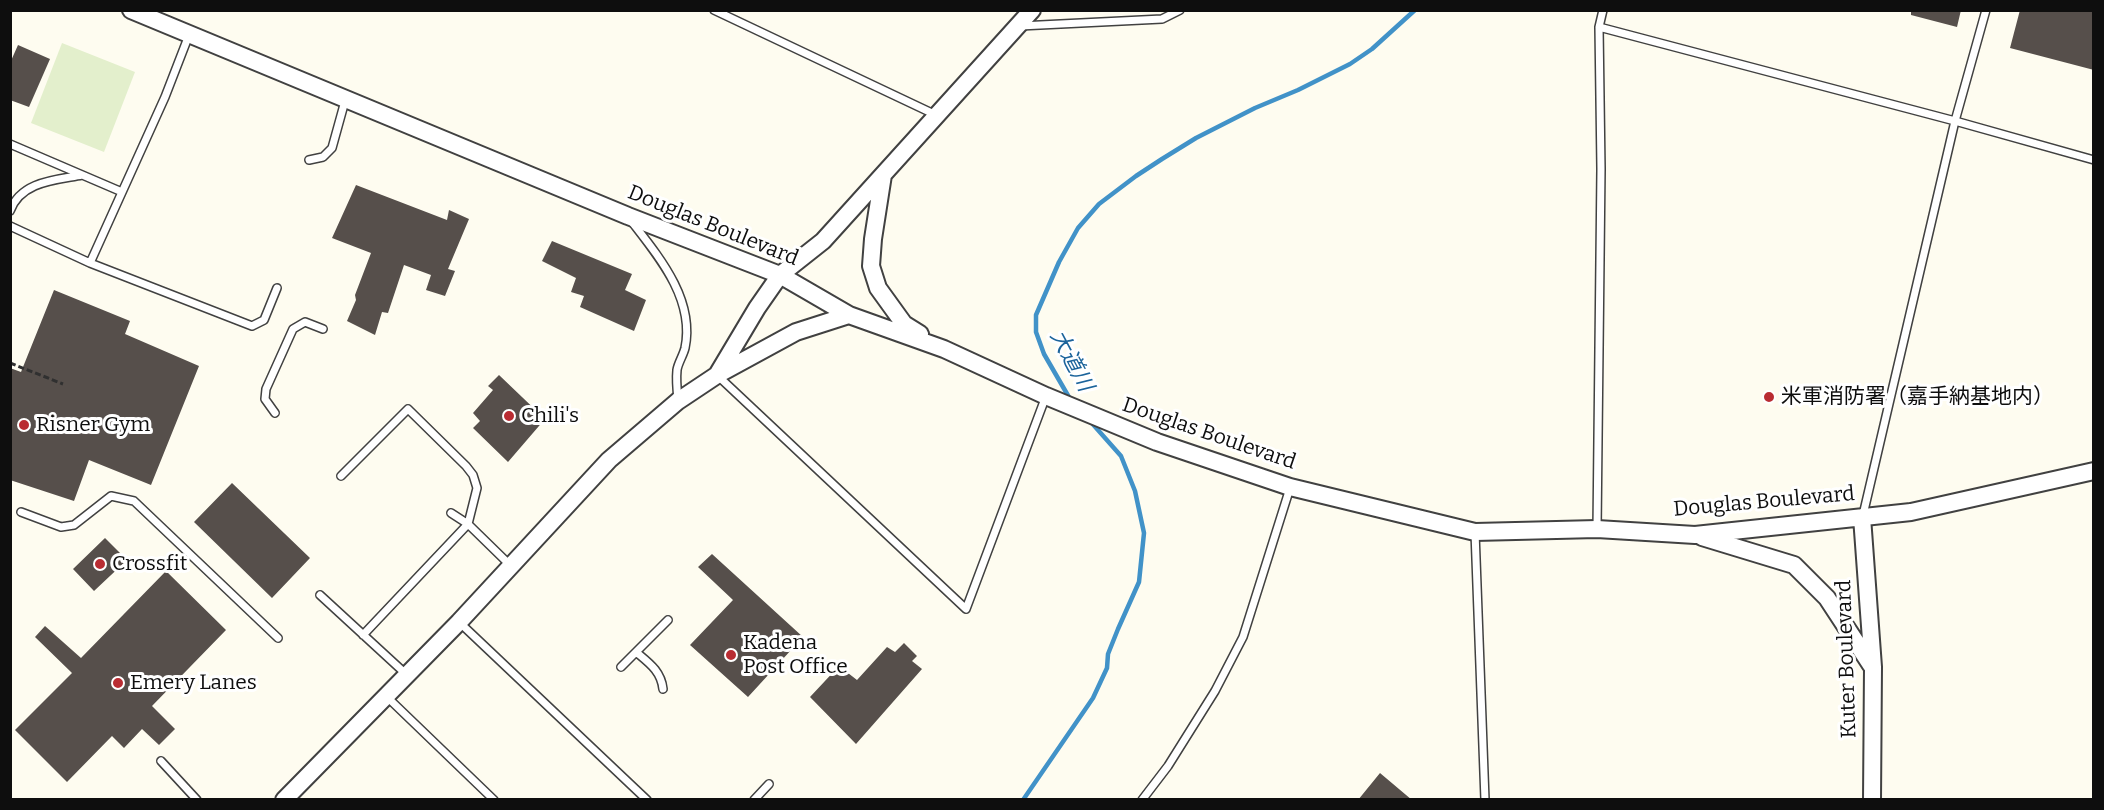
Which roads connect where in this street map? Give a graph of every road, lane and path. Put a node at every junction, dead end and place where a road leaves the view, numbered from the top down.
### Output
1 (131, 10) edge
2 (714, 10) edge
3 (1032, 10) edge
4 (1180, 10) edge
5 (1603, 10) edge
6 (1986, 10) edge
7 (1015, 27) junction
8 (1599, 27) junction
9 (189, 35) junction
10 (346, 99) junction
11 (936, 115) junction
12 (1955, 121) junction
13 (10, 144) edge
14 (309, 160) dead end
15 (2094, 160) edge
16 (883, 174) junction
17 (82, 175) junction
18 (122, 192) junction
19 (10, 211) edge
20 (628, 216) junction
21 (10, 226) edge
22 (90, 263) junction
23 (780, 275) junction
24 (277, 288) dead end
25 (849, 315) junction
26 (323, 328) dead end
27 (944, 349) junction
28 (10, 363) edge
29 (717, 375) junction
30 (63, 384) dead end
31 (1046, 396) junction
32 (678, 401) junction
33 (276, 413) dead end
34 (2094, 471) edge
35 (340, 476) dead end
36 (1290, 487) junction
37 (21, 512) dead end
38 (451, 513) dead end
39 (1862, 517) junction
40 (468, 524) junction
41 (1597, 529) junction
42 (1475, 532) junction
43 (1695, 535) junction
44 (511, 566) junction
45 (320, 595) dead end
46 (668, 620) dead end
47 (459, 622) junction
48 (363, 635) junction
49 (278, 638) dead end
50 (636, 652) junction
51 (621, 667) dead end
52 (1873, 667) junction
53 (407, 675) junction
54 (663, 689) dead end
55 (386, 696) junction
56 (161, 761) dead end
57 (769, 784) dead end
58 (197, 800) edge
59 (284, 800) edge
60 (494, 800) edge
61 (647, 800) edge
62 (754, 800) edge
63 (1142, 800) edge
64 (1485, 800) edge
65 (1872, 800) edge

1 - 9 street, Douglas Boulevard
2 - 11 lane
3 - 7 street
4 - 7 lane
5 - 8 lane
6 - 12 lane
7 - 11 street
8 - 12 lane
8 - 41 lane
9 - 10 street, Douglas Boulevard
9 - 18 lane
10 - 14 lane
10 - 20 street, Douglas Boulevard
11 - 16 street
12 - 15 lane
12 - 39 lane
13 - 17 lane
16 - 23 street
16 - 27 street
17 - 18 lane
17 - 19 lane
18 - 22 lane
20 - 23 street, Douglas Boulevard
20 - 32 lane
21 - 22 lane
22 - 24 lane
23 - 25 street, Douglas Boulevard
23 - 29 street
25 - 27 street, Douglas Boulevard
25 - 29 street
26 - 33 lane
27 - 31 street, Douglas Boulevard
28 - 30 path
29 - 31 lane
29 - 32 street
31 - 36 street, Douglas Boulevard
32 - 44 street
34 - 39 street, Douglas Boulevard
35 - 40 lane
36 - 42 street, Douglas Boulevard
36 - 63 lane
37 - 49 lane
38 - 40 lane
39 - 43 street, Douglas Boulevard
39 - 52 street, Kuter Boulevard
40 - 44 lane
40 - 48 lane
41 - 42 street, Douglas Boulevard
41 - 43 street, Douglas Boulevard
42 - 64 lane
43 - 52 street
44 - 47 street
45 - 48 lane
46 - 50 lane
47 - 53 street
47 - 61 lane
48 - 53 lane
50 - 51 lane
50 - 54 lane
52 - 65 street, Kuter Boulevard
53 - 55 street
55 - 59 street
55 - 60 lane
56 - 58 lane
57 - 62 lane

